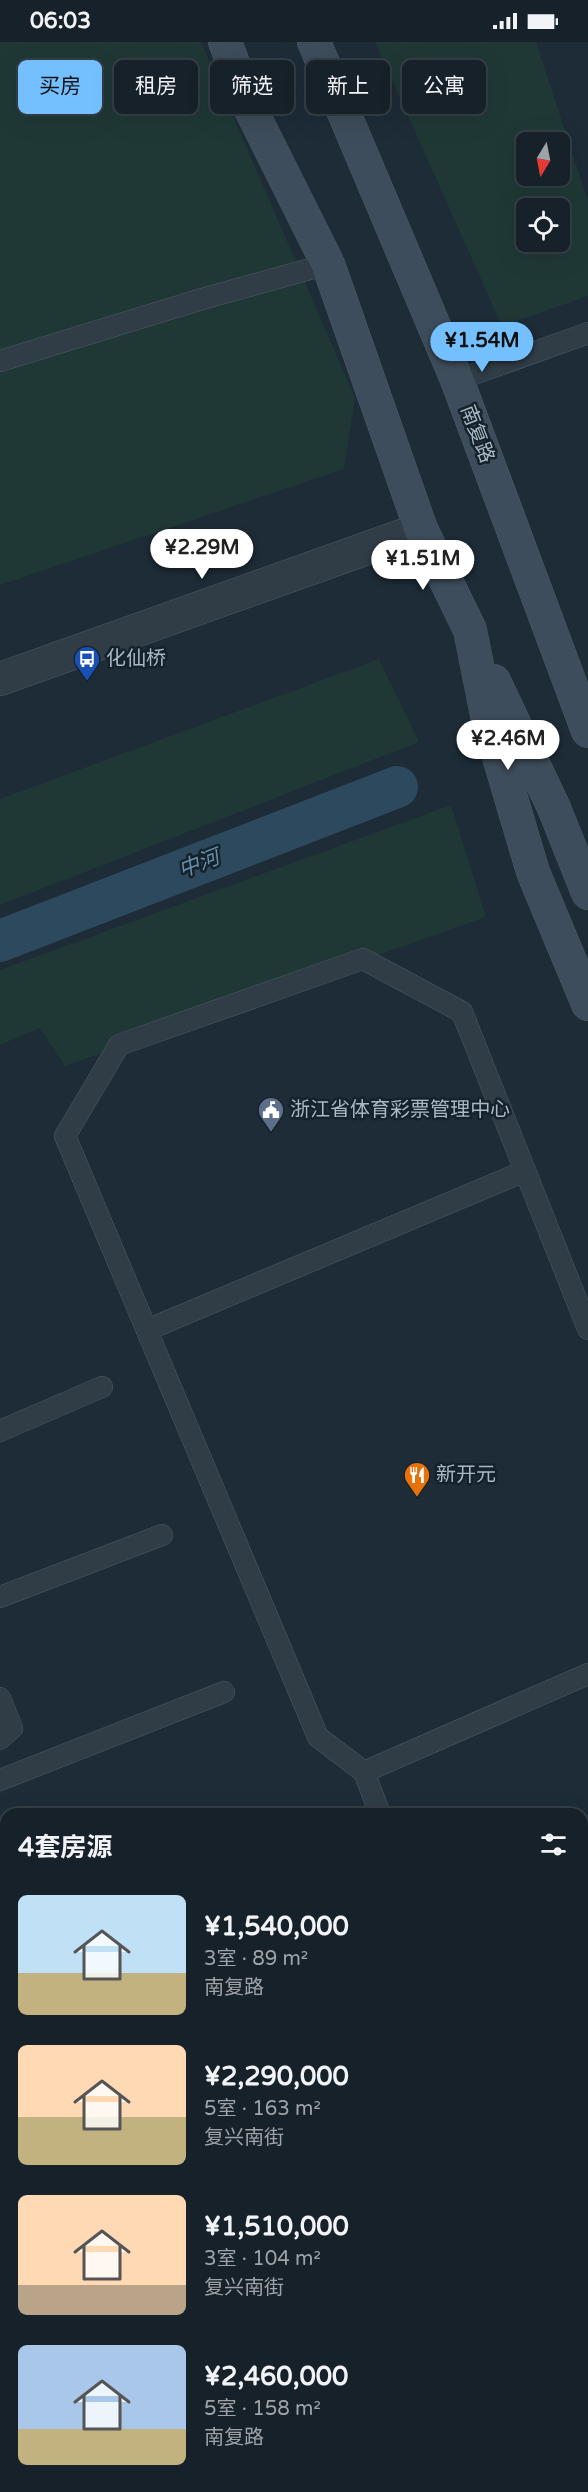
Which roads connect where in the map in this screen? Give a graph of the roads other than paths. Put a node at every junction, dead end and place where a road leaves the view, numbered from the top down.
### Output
1 (225, 42) edge
2 (314, 42) edge
3 (328, 264) junction
4 (588, 333) edge
5 (0, 361) edge
6 (457, 380) junction
7 (421, 529) junction
8 (470, 630) junction
9 (557, 647) junction
10 (0, 679) edge
11 (588, 683) edge
12 (588, 731) edge
13 (588, 893) edge
14 (588, 1004) edge
15 (525, 1171) junction
16 (588, 1329) edge
17 (147, 1330) junction
18 (102, 1387) dead end
19 (0, 1431) edge
20 (162, 1535) dead end
21 (0, 1597) edge
22 (588, 1674) edge
23 (224, 1692) dead end
24 (0, 1698) edge
25 (0, 1739) edge
26 (364, 1772) junction
27 (0, 1780) edge
28 (378, 1808) edge

1 - 3 main road
2 - 6 main road, 南复路
3 - 5 lane
3 - 7 main road
4 - 6 lane
6 - 9 main road, 南复路
7 - 8 main road
7 - 10 street
8 - 13 main road
8 - 14 main road
9 - 11 main road
9 - 12 main road, 南复路
15 - 16 lane
15 - 17 lane
15 - 17 lane
17 - 26 lane
18 - 19 lane
20 - 21 lane
22 - 26 lane
23 - 27 lane
24 - 25 lane
26 - 28 lane

